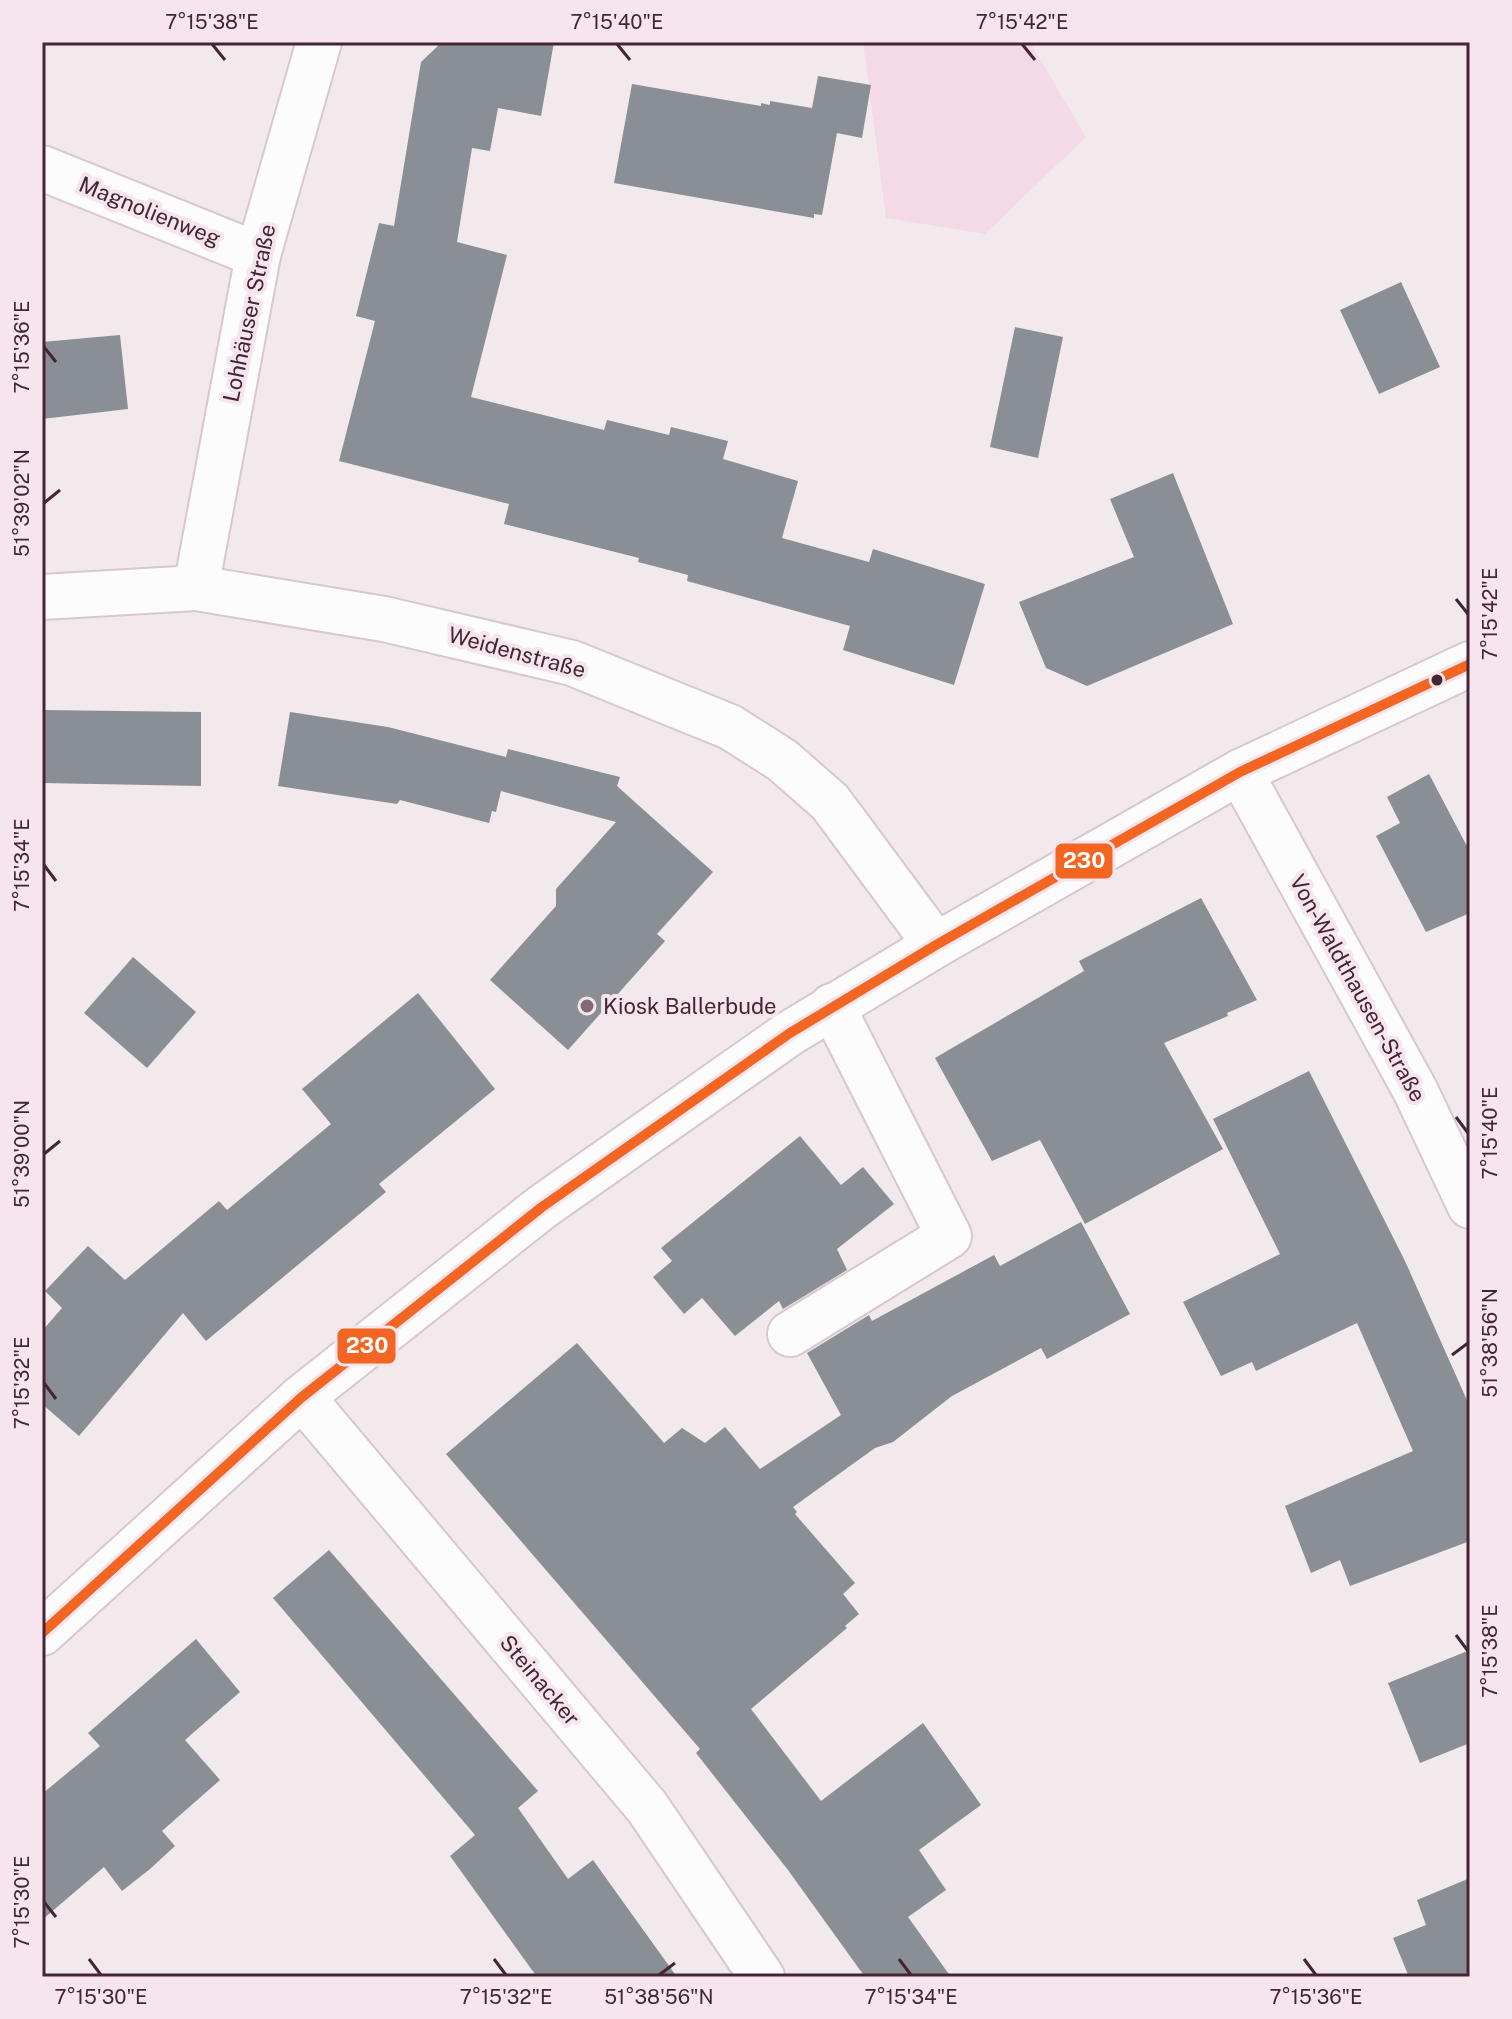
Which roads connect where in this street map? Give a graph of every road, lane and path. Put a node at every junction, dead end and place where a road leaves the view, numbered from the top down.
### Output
1 (319, 42) edge
2 (42, 168) edge
3 (258, 255) junction
4 (196, 588) junction
5 (42, 597) edge
6 (1470, 664) edge
7 (1240, 772) junction
8 (936, 945) junction
9 (832, 1006) junction
10 (1470, 1206) edge
11 (790, 1334) dead end
12 (302, 1397) junction
13 (42, 1633) edge
14 (762, 1977) edge

1 - 3 street, Lohhäuser Straße
2 - 3 street, Magnolienweg
3 - 4 street, Lohhäuser Straße
4 - 5 street, Weidenstraße
4 - 8 street, Weidenstraße
6 - 7 street
7 - 8 street
7 - 10 street, Von-Waldthausen-Straße
8 - 9 street
9 - 11 street
9 - 12 street
12 - 13 street
12 - 14 street, Steinacker

